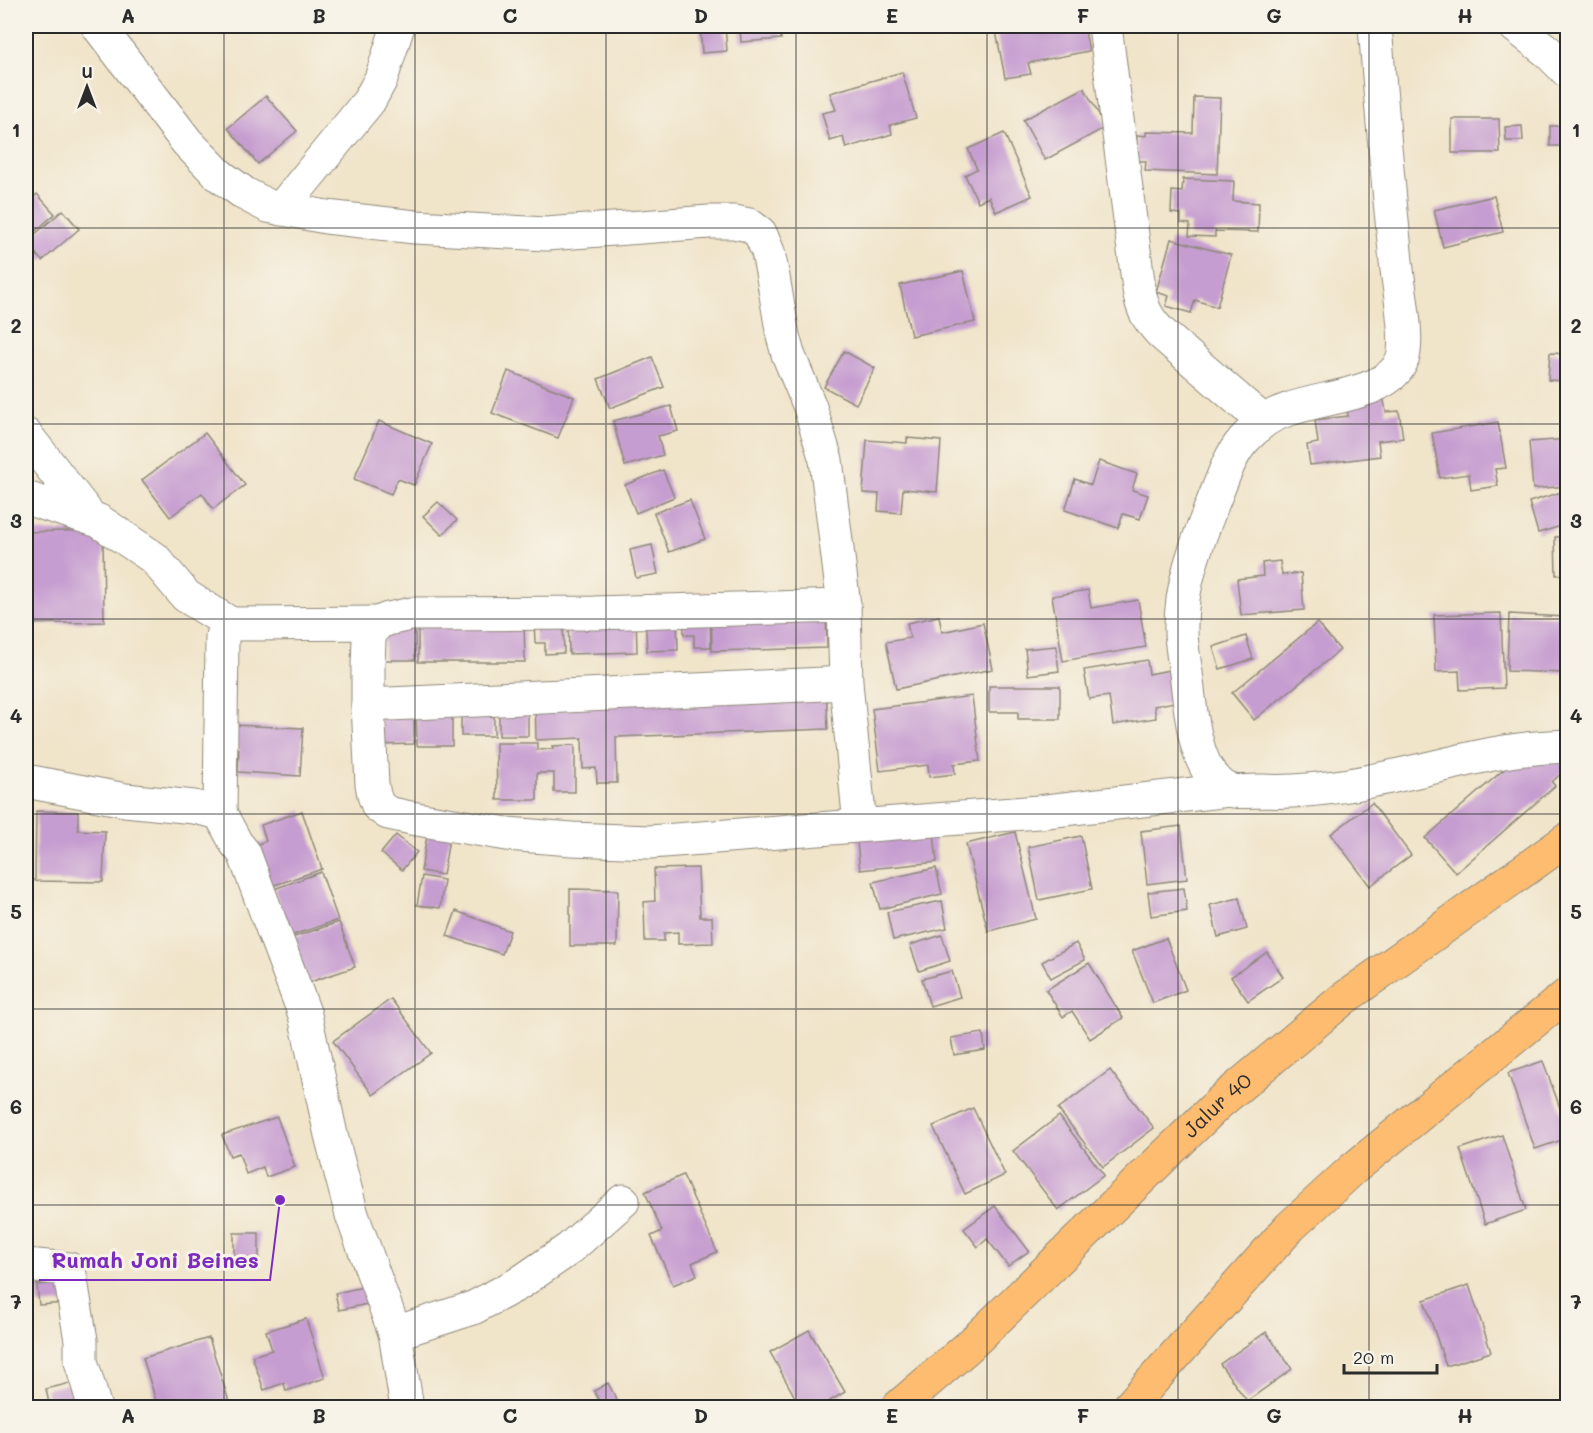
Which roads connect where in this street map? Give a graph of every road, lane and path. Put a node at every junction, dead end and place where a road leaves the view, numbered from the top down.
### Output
1 (98, 26) edge
2 (398, 26) edge
3 (1105, 26) edge
4 (1375, 26) edge
5 (1526, 29) edge
6 (1568, 72) edge
7 (281, 209) junction
8 (1263, 421) junction
9 (26, 435) edge
10 (26, 498) edge
11 (91, 518) junction
12 (844, 606) junction
13 (378, 623) junction
14 (231, 624) junction
15 (846, 683) junction
16 (368, 705) junction
17 (1568, 747) edge
18 (26, 781) edge
19 (1229, 790) junction
20 (220, 813) junction
21 (860, 825) junction
22 (1568, 839) edge
23 (1568, 994) edge
24 (622, 1201) dead end
25 (26, 1265) edge
26 (395, 1333) junction
27 (95, 1407) edge
28 (407, 1407) edge
29 (897, 1407) edge
30 (1128, 1407) edge

1 - 7 street
2 - 7 street
3 - 8 street
4 - 8 street
5 - 6 street
7 - 12 street
8 - 19 street
9 - 11 street
10 - 11 street
11 - 14 street
12 - 13 street
12 - 15 street
13 - 14 street
13 - 16 street
14 - 20 street
15 - 16 street
15 - 21 street
16 - 21 street
17 - 19 street
18 - 20 street
19 - 21 street
20 - 26 street
22 - 29 highway, Jalur 40
23 - 30 highway
24 - 26 street
25 - 27 street
26 - 28 street

